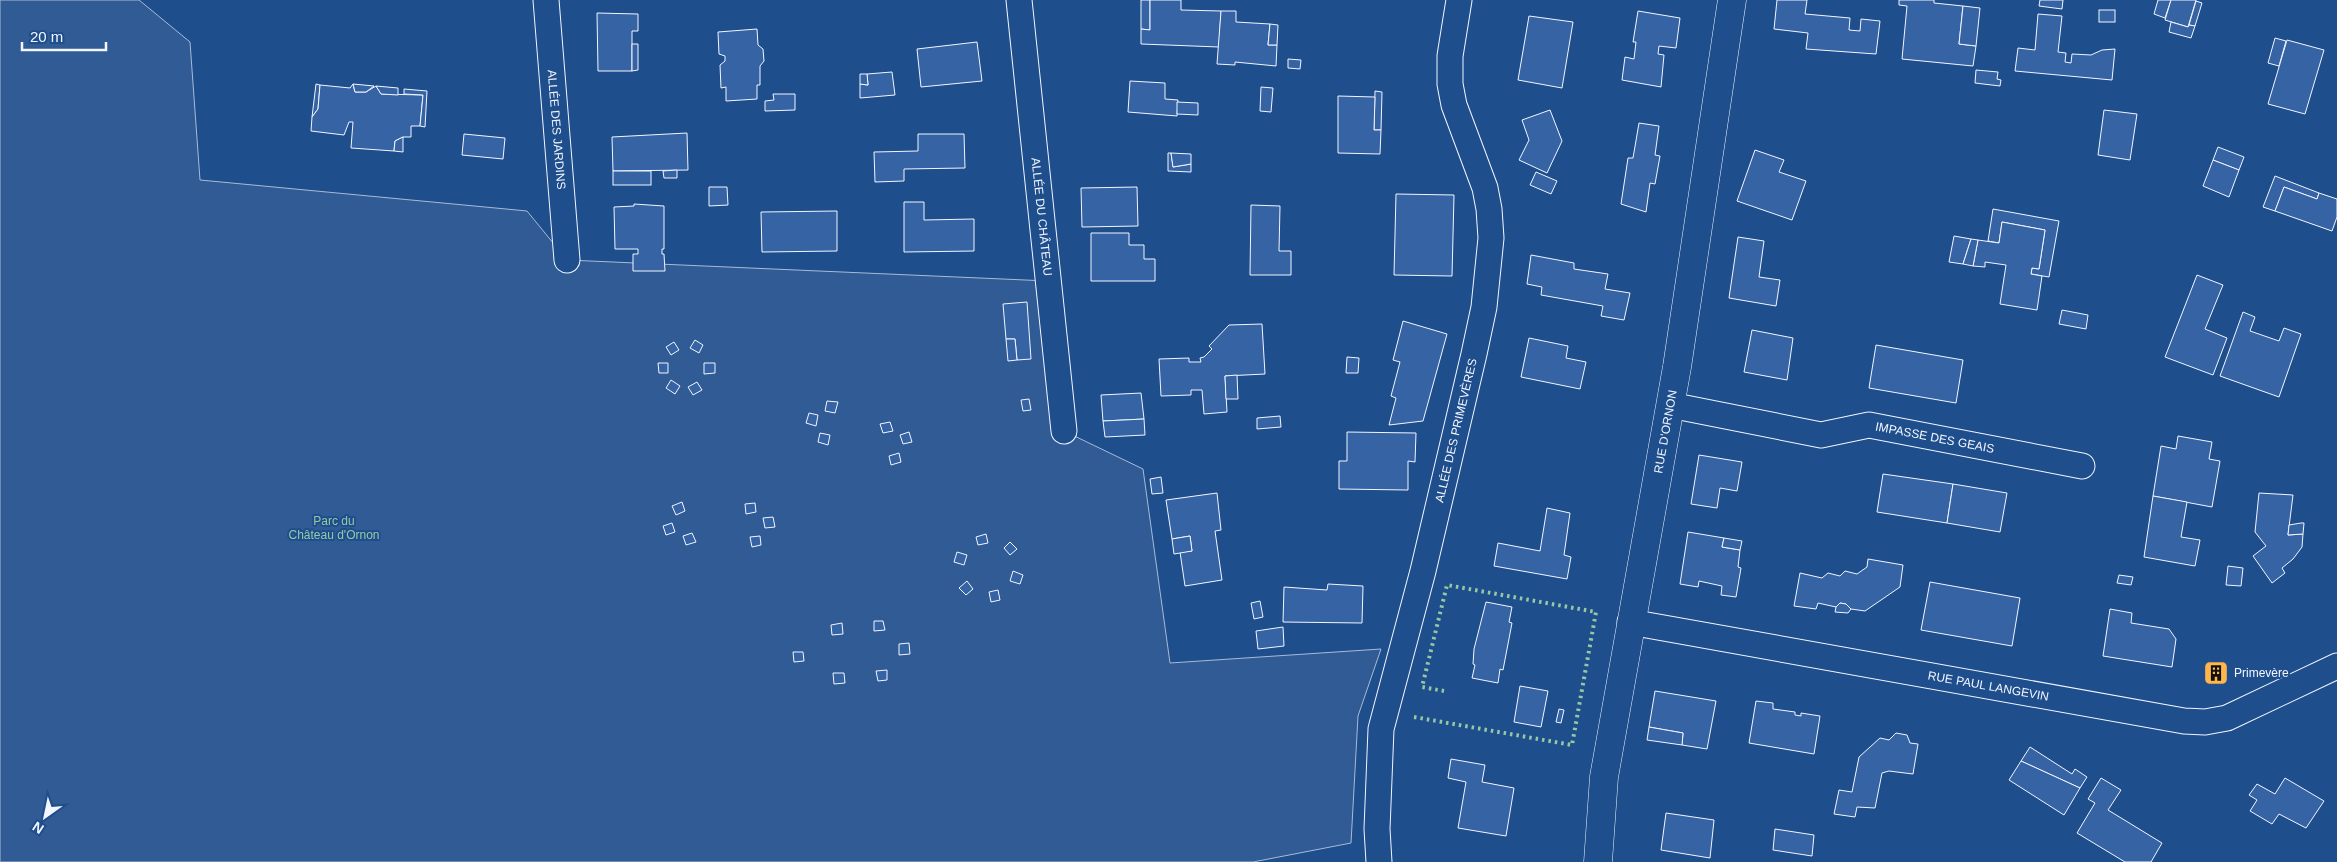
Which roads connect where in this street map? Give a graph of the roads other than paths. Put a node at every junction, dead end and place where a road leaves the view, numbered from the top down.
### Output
1 (546, 0) edge
2 (1020, 0) edge
3 (1459, 0) edge
4 (1732, 0) edge
5 (567, 260) dead end
6 (1670, 405) junction
7 (1064, 432) dead end
8 (2082, 466) dead end
9 (1630, 622) junction
10 (2337, 666) edge
11 (1379, 862) edge
12 (1598, 862) edge

1 - 5 street, ALLÉE DES JARDINS
2 - 7 street, ALLÉE DU CHÂTEAU
3 - 11 street, ALLÉE DES PRIMEVÈRES
4 - 6 street, RUE D'ORNON
6 - 8 street, IMPASSE DES GEAIS
6 - 9 street, RUE D'ORNON
9 - 10 street, RUE PAUL LANGEVIN
9 - 12 street, RUE D'ORNON

